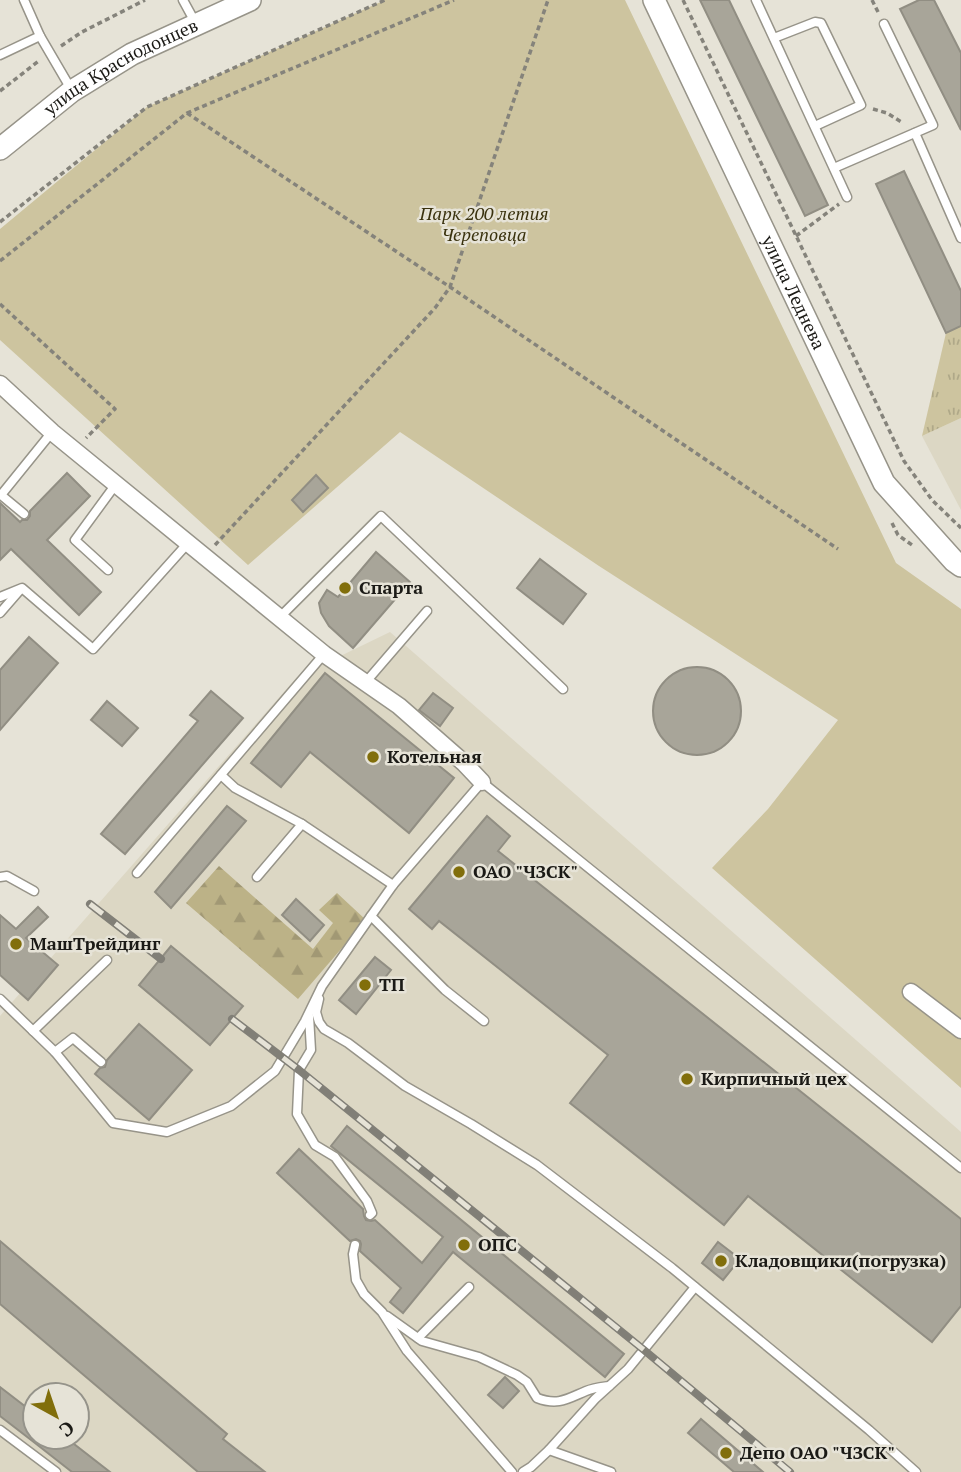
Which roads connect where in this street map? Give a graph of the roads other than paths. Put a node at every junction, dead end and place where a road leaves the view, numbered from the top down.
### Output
1 (23, 0) edge
2 (183, 0) edge
3 (250, 0) edge
4 (654, 0) edge
5 (756, 0) edge
6 (884, 24) dead end
7 (197, 25) junction
8 (40, 36) junction
9 (774, 38) junction
10 (0, 55) edge
11 (72, 91) junction
12 (814, 126) junction
13 (915, 133) junction
14 (0, 149) edge
15 (834, 168) junction
16 (847, 197) road end
17 (961, 238) edge
18 (0, 384) edge
19 (52, 432) junction
20 (116, 484) junction
21 (24, 514) dead end
22 (188, 543) junction
23 (961, 566) edge
24 (108, 570) dead end
25 (22, 588) junction
26 (0, 597) edge
27 (428, 611) dead end
28 (0, 613) edge
29 (281, 617) junction
30 (324, 654) junction
31 (365, 682) junction
32 (563, 689) dead end
33 (221, 775) junction
34 (482, 782) junction
35 (302, 824) junction
36 (137, 873) dead end
37 (0, 877) edge
38 (257, 877) dead end
39 (393, 886) junction
40 (34, 891) dead end
41 (371, 916) junction
42 (107, 960) dead end
43 (321, 986) junction
44 (911, 992) dead end
45 (0, 999) edge
46 (309, 1013) junction
47 (484, 1021) dead end
48 (961, 1030) edge
49 (33, 1031) junction
50 (55, 1052) junction
51 (101, 1062) dead end
52 (961, 1168) edge
53 (370, 1215) dead end
54 (355, 1245) dead end
55 (469, 1287) dead end
56 (695, 1287) junction
57 (382, 1312) junction
58 (418, 1338) junction
59 (609, 1386) junction
60 (0, 1430) edge
61 (550, 1450) junction
62 (55, 1472) edge
63 (512, 1472) edge
64 (523, 1472) edge
65 (611, 1472) edge
66 (916, 1472) edge

1 - 8 lane
2 - 7 lane
3 - 7 street, улица Краснодонцев
4 - 23 street, улица Леднева
5 - 9 lane
6 - 13 lane
7 - 11 street, улица Краснодонцев
8 - 10 lane
8 - 11 lane
9 - 12 lane
9 - 12 lane
11 - 14 street, улица Краснодонцев
12 - 15 lane
13 - 15 lane
13 - 17 lane
15 - 16 lane
18 - 19 street
19 - 20 street
19 - 21 lane
20 - 22 street
20 - 24 lane
22 - 25 lane
22 - 29 street
25 - 26 lane
25 - 28 lane
27 - 31 lane
29 - 30 street
29 - 32 lane
30 - 31 street
30 - 33 lane
31 - 34 street
33 - 35 lane
33 - 36 lane
34 - 39 lane
34 - 52 lane
35 - 38 lane
35 - 39 lane
37 - 40 lane
39 - 41 lane
41 - 43 lane
41 - 47 lane
42 - 49 lane
43 - 46 lane
43 - 56 lane
44 - 48 street
45 - 49 lane
46 - 50 lane
46 - 53 lane
49 - 50 lane
50 - 51 lane
54 - 57 lane
55 - 58 lane
56 - 59 lane
56 - 66 lane
57 - 58 lane
57 - 63 lane
58 - 59 lane
59 - 61 lane
60 - 62 lane
61 - 64 lane
61 - 65 lane

